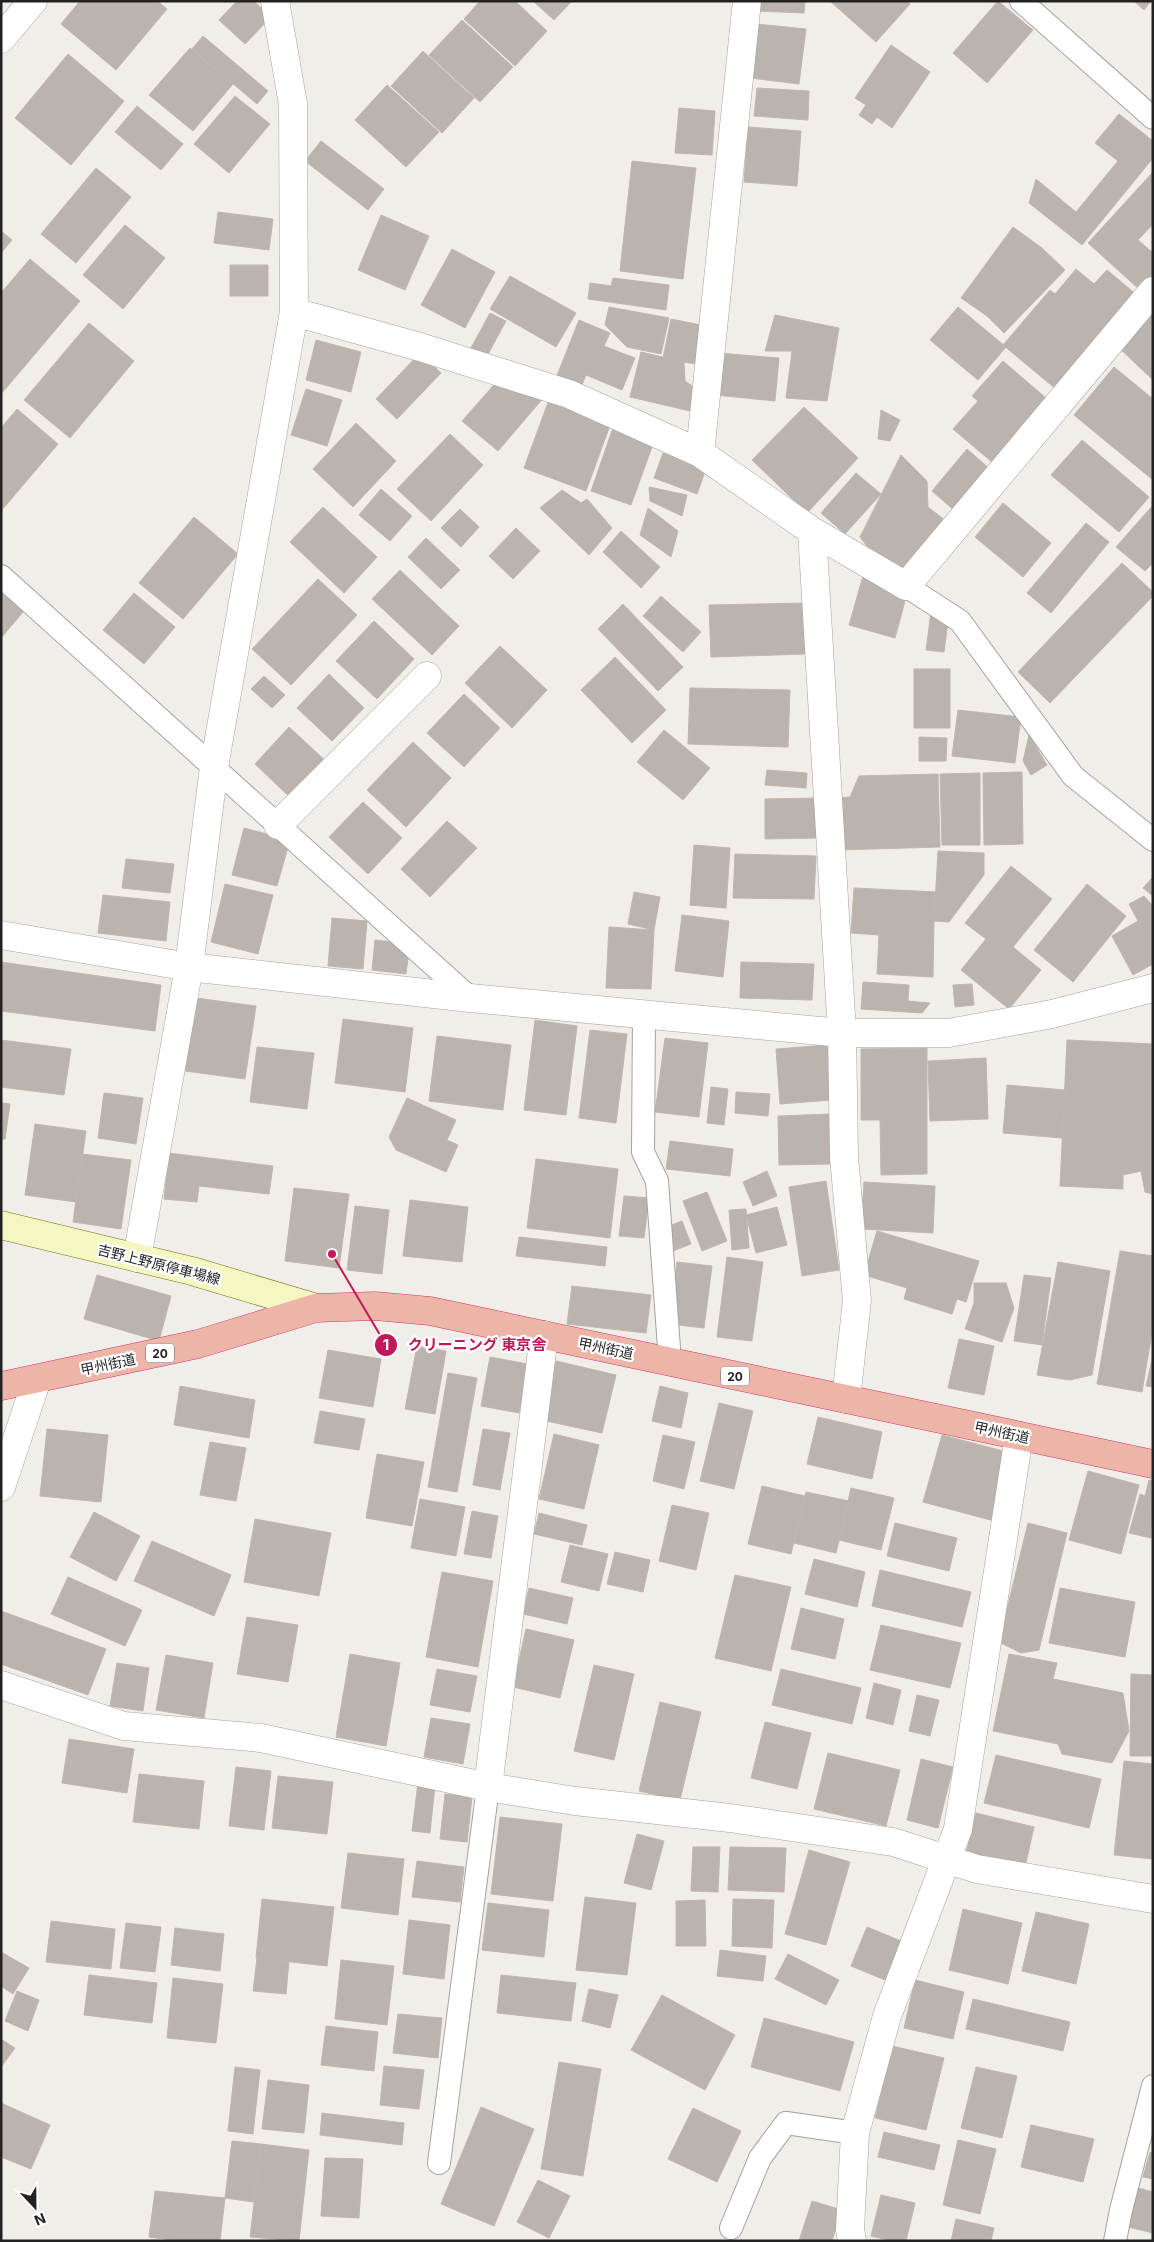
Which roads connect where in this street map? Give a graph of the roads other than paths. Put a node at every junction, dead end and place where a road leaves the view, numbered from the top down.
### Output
1 (33, 1) edge
2 (275, 1) edge
3 (747, 1) edge
4 (1021, 1) edge
5 (1, 39) edge
6 (1153, 118) edge
7 (1153, 291) edge
8 (294, 312) junction
9 (700, 454) junction
10 (812, 531) junction
11 (1, 576) edge
12 (906, 586) junction
13 (427, 676) dead end
14 (214, 767) junction
15 (278, 825) junction
16 (1153, 840) edge
17 (1, 935) edge
18 (189, 967) junction
19 (1153, 988) edge
20 (470, 998) junction
21 (644, 1015) junction
22 (842, 1033) junction
23 (1, 1226) edge
24 (137, 1258) junction
25 (316, 1308) junction
26 (544, 1335) junction
27 (670, 1362) junction
28 (37, 1379) junction
29 (1, 1386) edge
30 (846, 1399) junction
31 (12, 1426) edge
32 (1019, 1436) junction
33 (1153, 1464) edge
34 (1, 1487) edge
35 (1, 1685) edge
36 (488, 1787) junction
37 (948, 1859) junction
38 (1153, 1899) edge
39 (1152, 2093) edge
40 (855, 2133) junction
41 (439, 2163) dead end
42 (731, 2228) dead end
43 (852, 2241) edge
44 (1115, 2241) edge

1 - 5 street
2 - 8 street
3 - 9 street
4 - 6 lane
7 - 12 street
8 - 9 street
8 - 14 street
9 - 10 street
10 - 12 street
10 - 22 street
11 - 14 lane
12 - 16 lane
13 - 15 street
14 - 15 lane
14 - 18 street
15 - 20 lane
17 - 18 street
18 - 20 street
18 - 24 street
19 - 22 street
20 - 21 street
21 - 22 street
21 - 27 lane
22 - 30 street
23 - 24 main road, 吉野上野原停車場線
24 - 25 main road, 吉野上野原停車場線
25 - 26 highway, 甲州街道 / 20
25 - 28 highway, 甲州街道 / 20
26 - 27 highway, 甲州街道 / 20
26 - 36 street
27 - 30 highway, 甲州街道 / 20
28 - 29 highway, 甲州街道 / 20
28 - 31 street
30 - 32 highway, 甲州街道 / 20
31 - 34 street
32 - 33 highway, 甲州街道 / 20
32 - 37 street
35 - 36 street
36 - 37 street
36 - 41 lane
37 - 38 street
37 - 40 street
39 - 44 lane
40 - 42 lane
40 - 43 street

